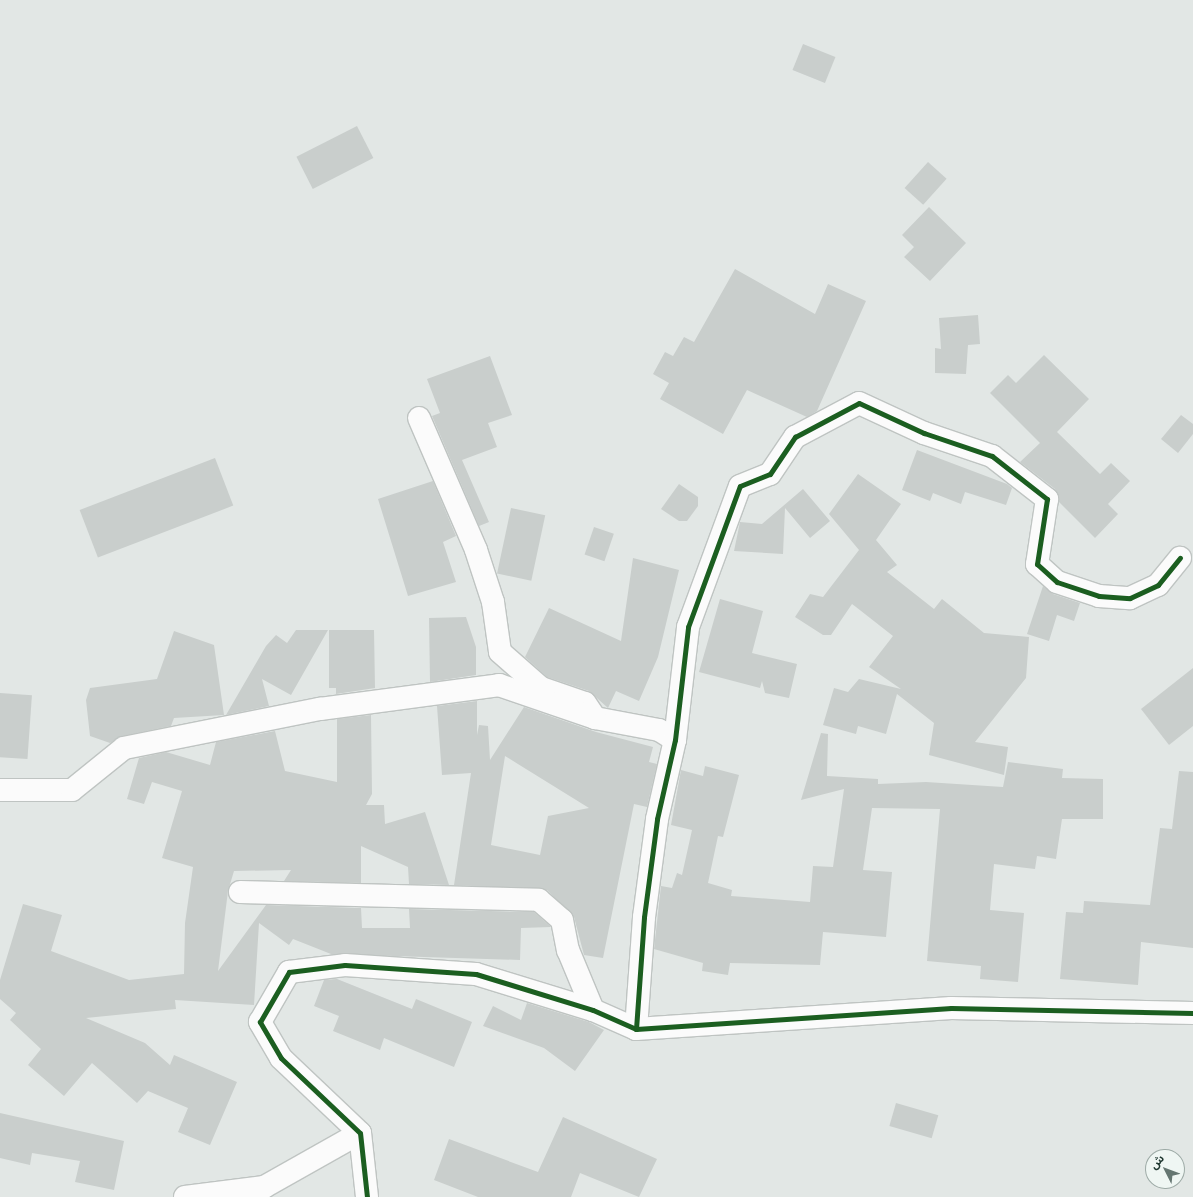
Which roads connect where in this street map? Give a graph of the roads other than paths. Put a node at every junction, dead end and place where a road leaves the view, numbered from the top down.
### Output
1 (419, 418) dead end
2 (1180, 558) dead end
3 (595, 718) junction
4 (675, 740) junction
5 (0, 790) edge
6 (240, 892) dead end
7 (593, 1010) junction
8 (1193, 1013) edge
9 (636, 1029) junction
10 (360, 1133) junction
11 (185, 1197) edge
12 (368, 1197) edge

1 - 3 street
2 - 4 street
3 - 4 street
3 - 5 street
4 - 9 street
6 - 7 street
7 - 9 street
7 - 10 street
8 - 9 street
10 - 11 street
10 - 12 street

